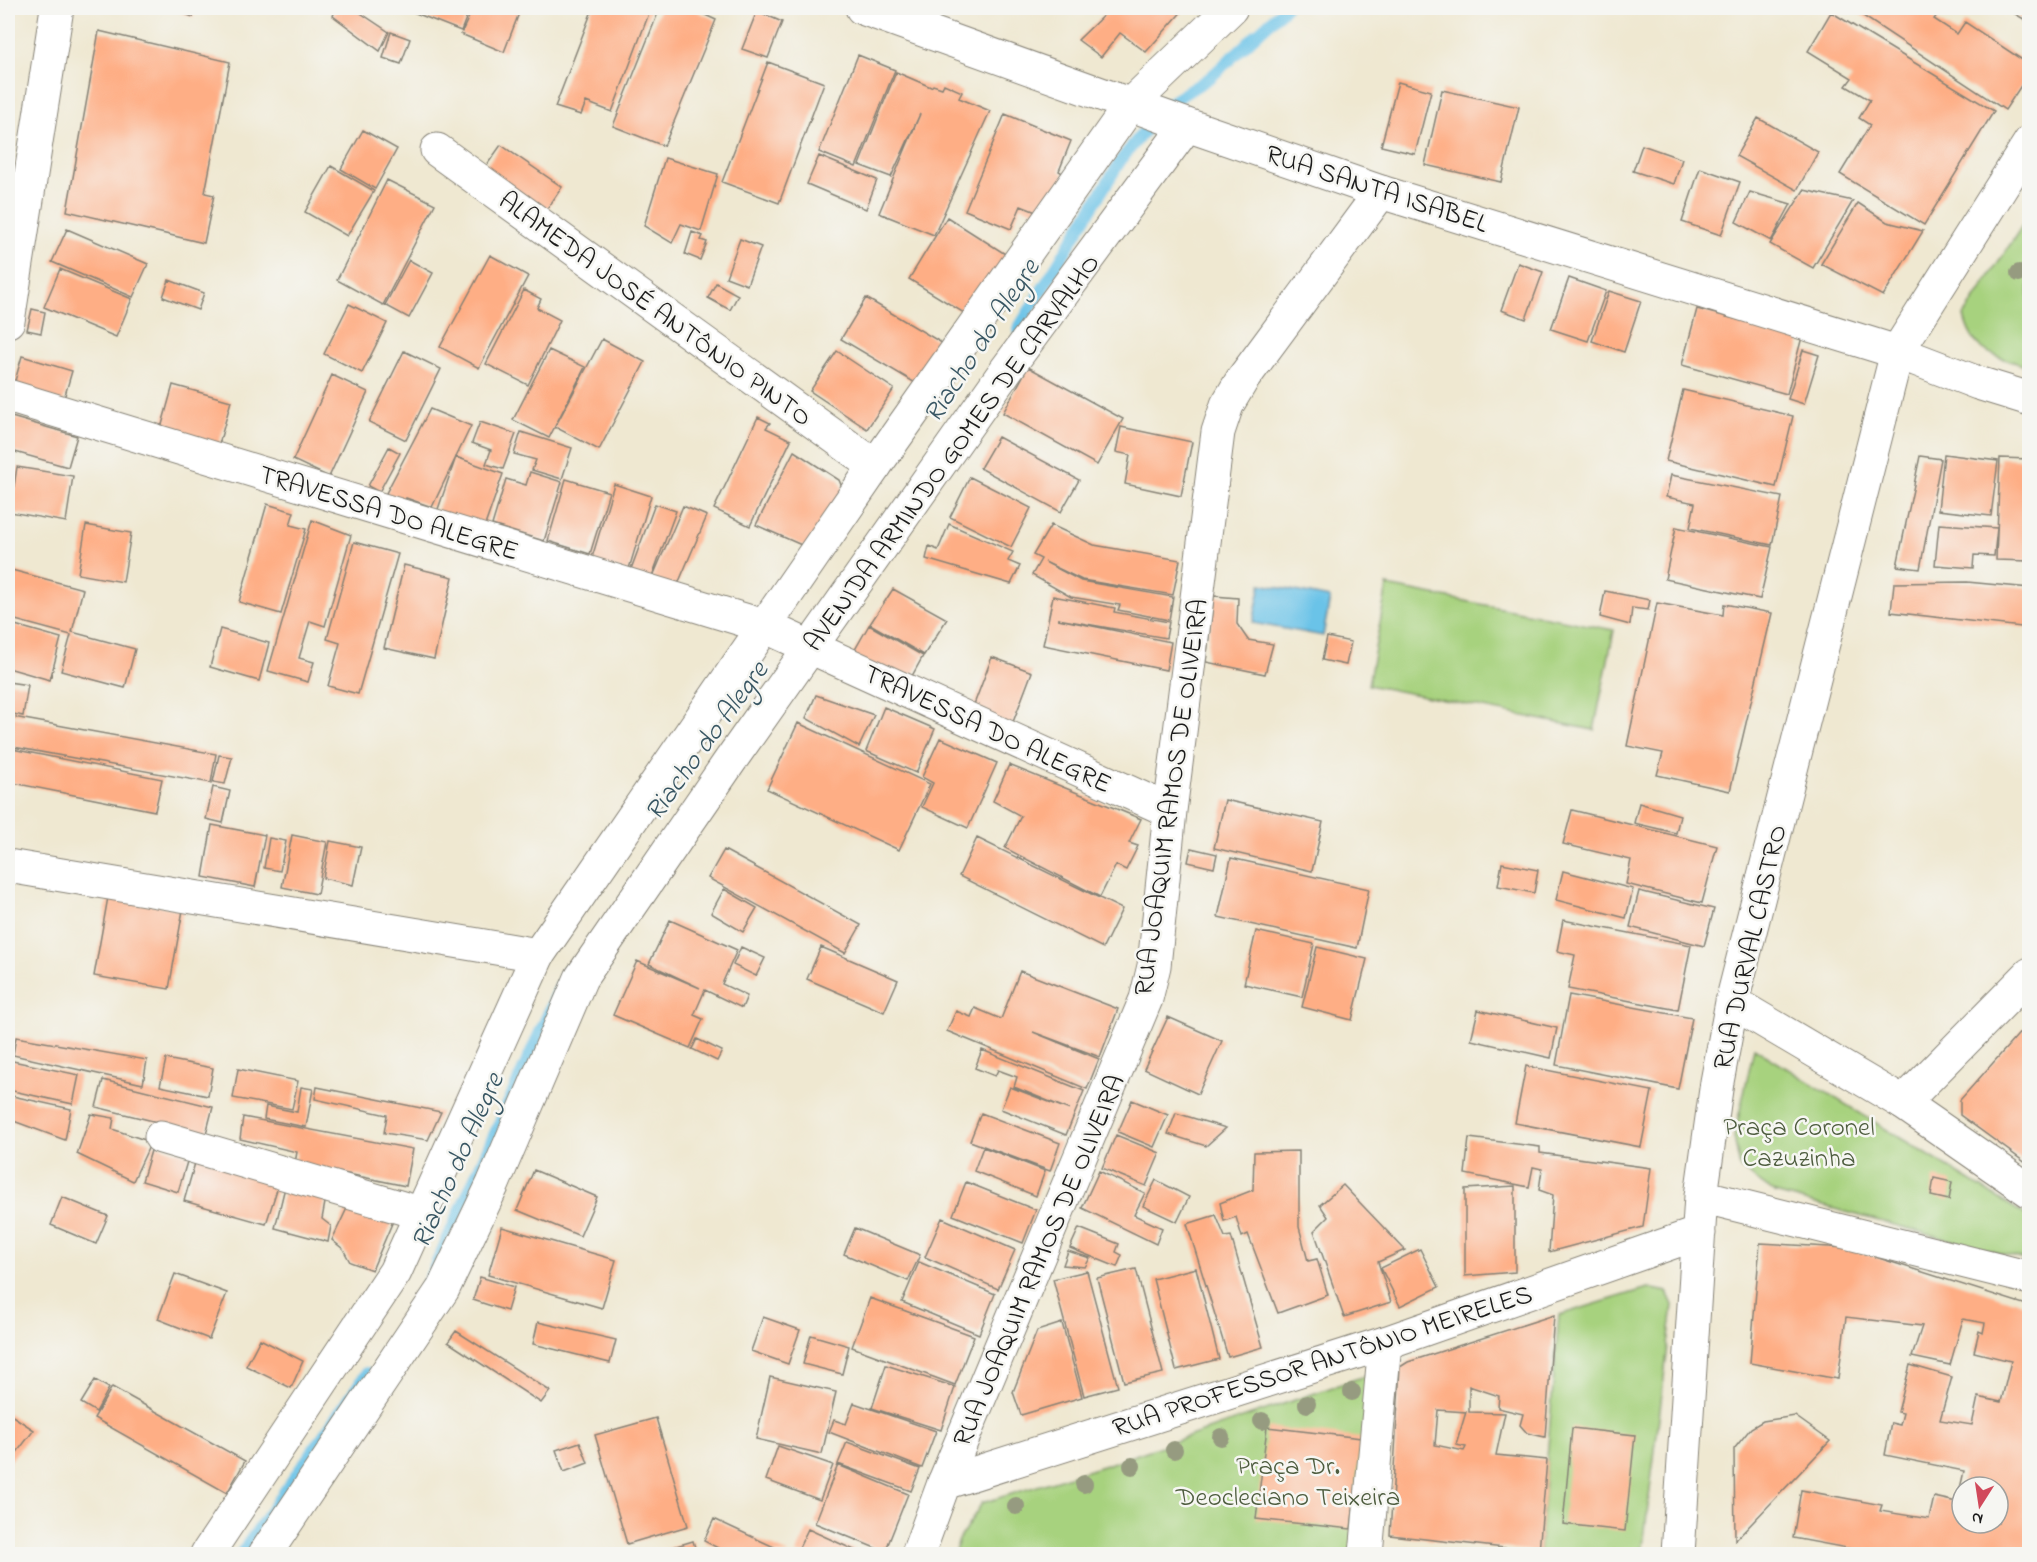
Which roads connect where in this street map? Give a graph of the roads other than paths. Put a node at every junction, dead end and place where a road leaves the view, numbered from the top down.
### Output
1 (57, 8) edge
2 (862, 8) edge
3 (1231, 8) edge
4 (1131, 104) junction
5 (1184, 124) junction
6 (2030, 142) edge
7 (436, 150) dead end
8 (1381, 192) junction
9 (8, 321) edge
10 (1897, 352) junction
11 (8, 396) edge
12 (2030, 399) edge
13 (874, 466) junction
14 (768, 628) junction
15 (809, 645) junction
16 (1170, 811) junction
17 (8, 866) edge
18 (538, 956) junction
19 (2030, 974) edge
20 (1732, 1002) junction
21 (1903, 1103) junction
22 (161, 1137) dead end
23 (2030, 1191) edge
24 (1701, 1196) junction
25 (423, 1214) junction
26 (1699, 1233) junction
27 (2030, 1278) edge
28 (1385, 1343) junction
29 (944, 1482) junction
30 (207, 1554) edge
31 (265, 1554) edge
32 (918, 1554) edge
33 (1366, 1554) edge
34 (1678, 1554) edge

1 - 9 street
2 - 4 street, RUA SANTA ISABEL
3 - 4 street, AVENIDA ARMINDO GOMES DE CARVALHO
4 - 5 street, RUA SANTA ISABEL
4 - 13 street, AVENIDA ARMINDO GOMES DE CARVALHO
5 - 8 street, RUA SANTA ISABEL
5 - 15 street, AVENIDA ARMINDO GOMES DE CARVALHO
6 - 10 street, RUA DURVAL CASTRO
7 - 13 street, ALAMEDA JOSÉ ANTÔNIO PINTO
8 - 10 street, RUA SANTA ISABEL
8 - 16 street, RUA JOAQUIM RAMOS DE OLIVEIRA
10 - 12 street, RUA SANTA ISABEL
10 - 20 street, RUA DURVAL CASTRO
11 - 14 street, TRAVESSA DO ALEGRE
13 - 14 street, AVENIDA ARMINDO GOMES DE CARVALHO
14 - 15 street, TRAVESSA DO ALEGRE
14 - 18 street, AVENIDA ARMINDO GOMES DE CARVALHO
15 - 16 street, TRAVESSA DO ALEGRE
15 - 31 street, AVENIDA ARMINDO GOMES DE CARVALHO
16 - 29 street, RUA JOAQUIM RAMOS DE OLIVEIRA
17 - 18 street
18 - 25 street, AVENIDA ARMINDO GOMES DE CARVALHO
19 - 21 street
20 - 21 street
20 - 24 street, RUA DURVAL CASTRO
21 - 23 street
22 - 25 street
24 - 26 street, RUA DURVAL CASTRO
24 - 27 street
25 - 30 street, AVENIDA ARMINDO GOMES DE CARVALHO
26 - 28 street, RUA PROFESSOR ANTÔNIO MEIRELES
26 - 34 street, RUA DURVAL CASTRO
28 - 29 street, RUA PROFESSOR ANTÔNIO MEIRELES
28 - 33 street
29 - 32 street, RUA JOAQUIM RAMOS DE OLIVEIRA

